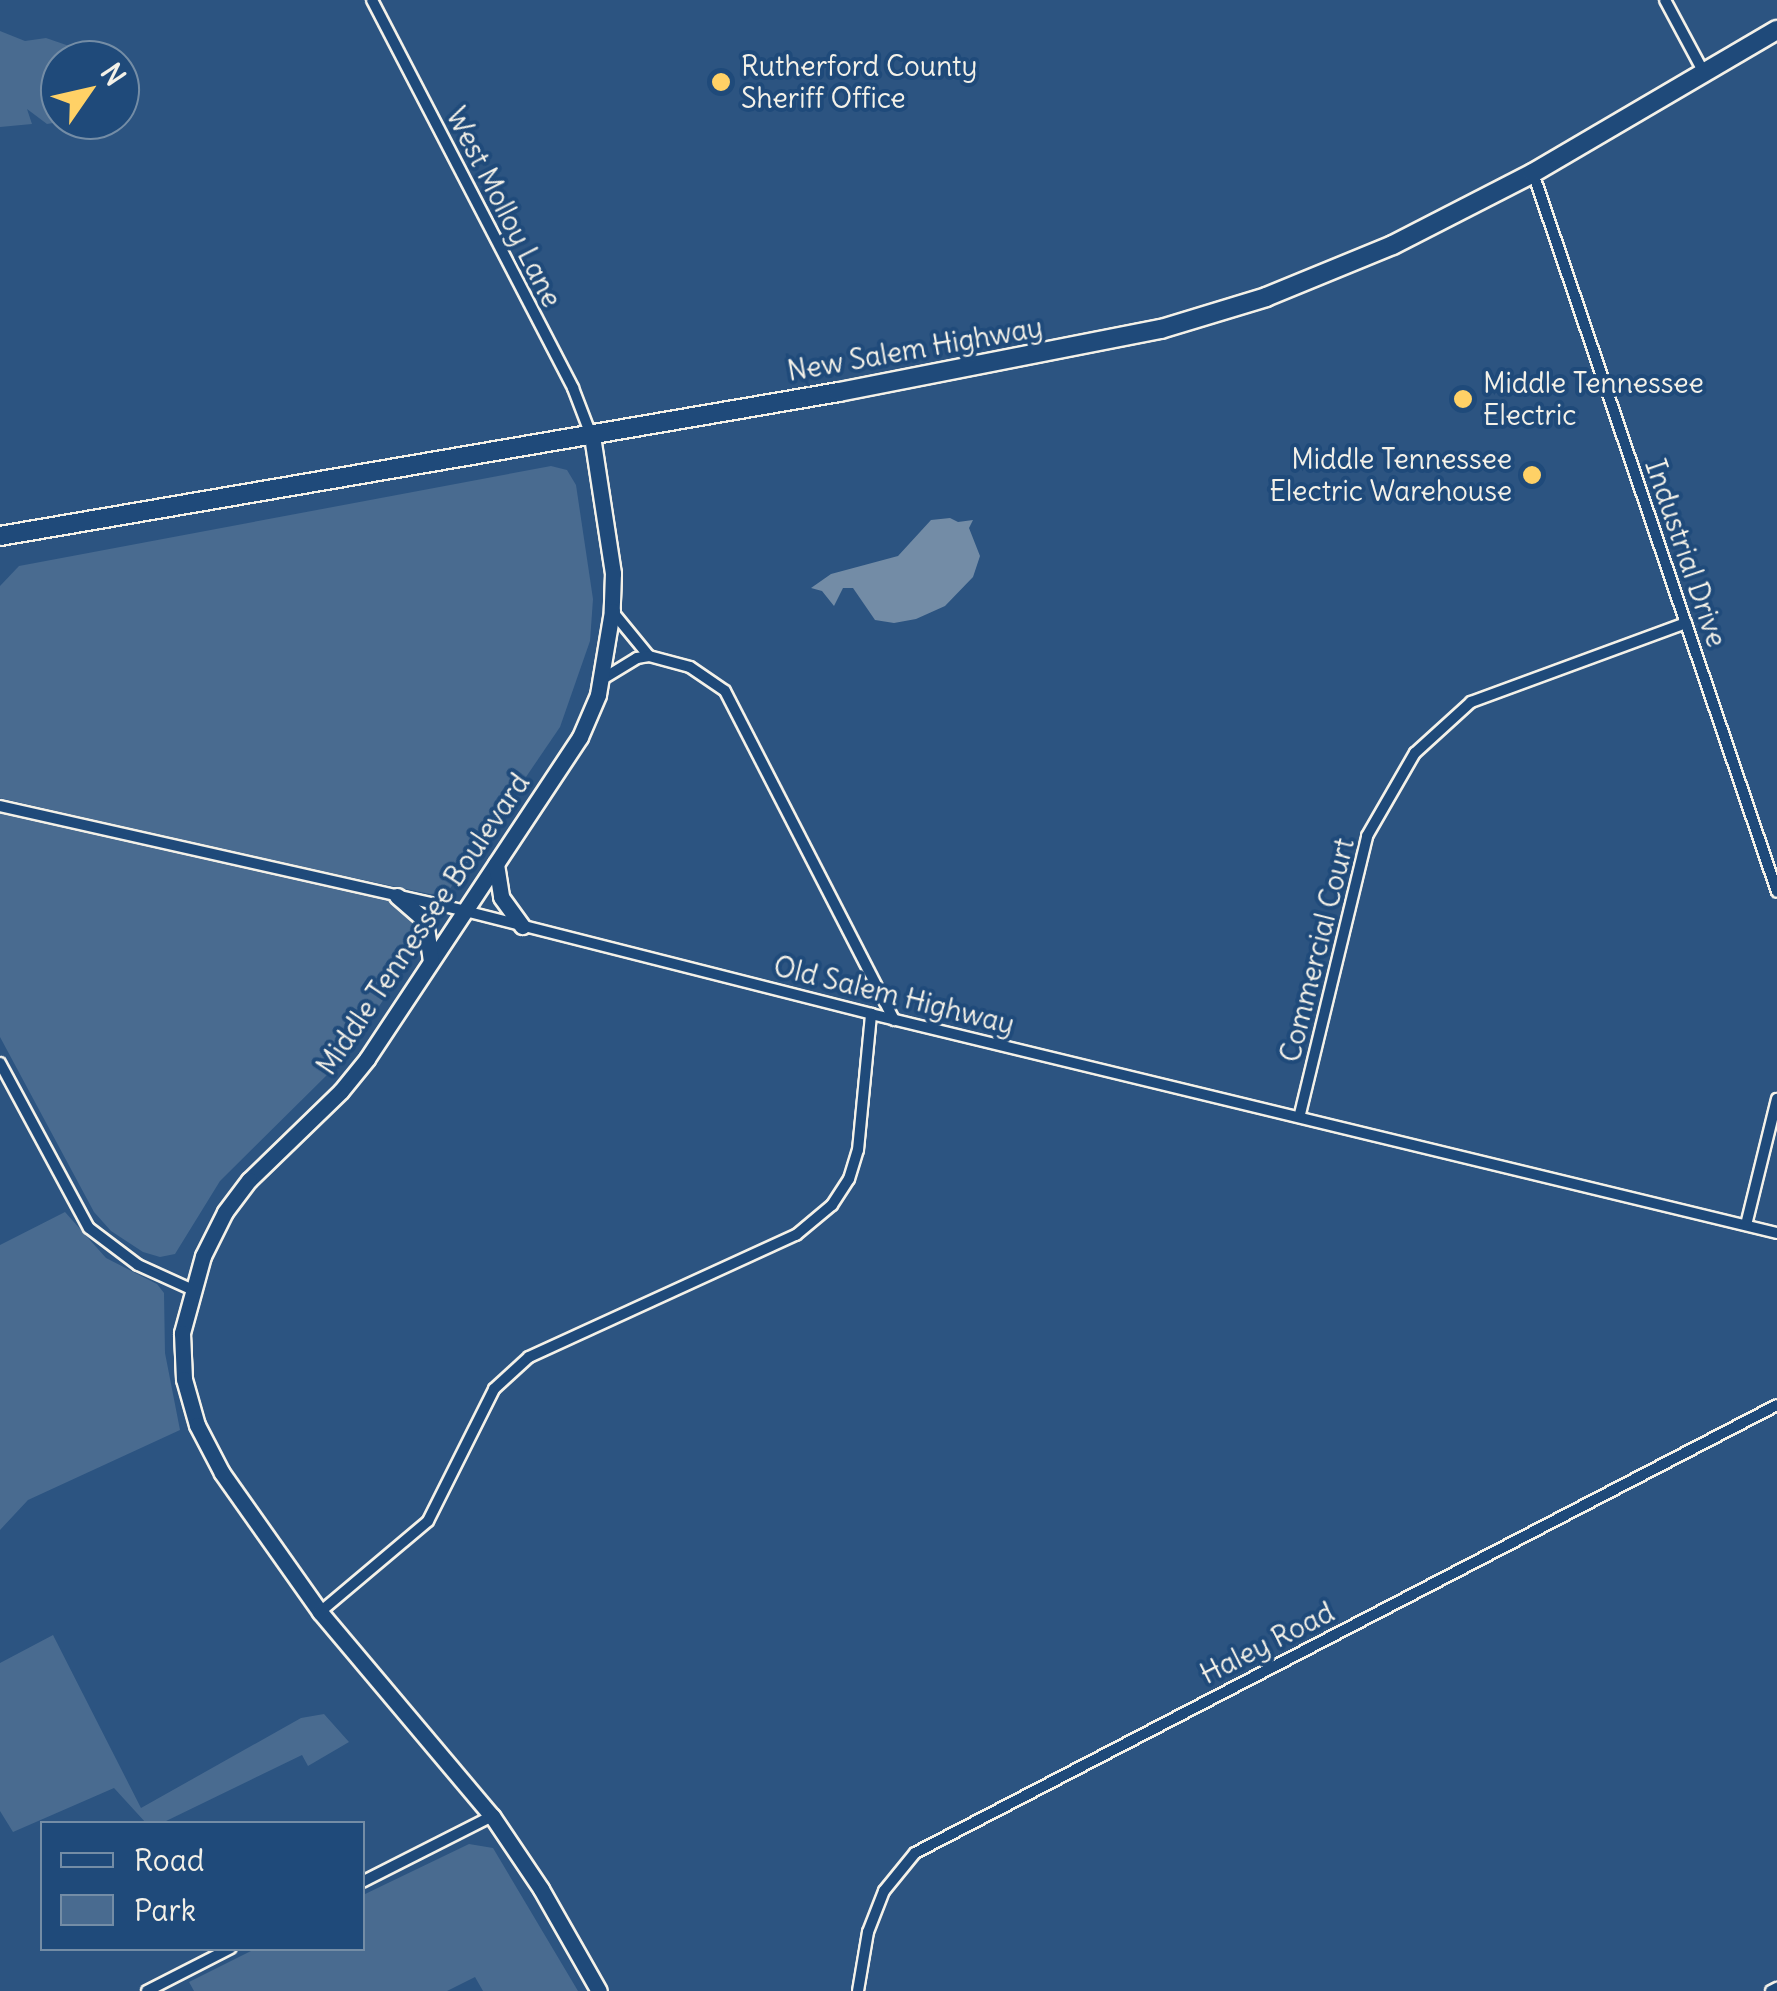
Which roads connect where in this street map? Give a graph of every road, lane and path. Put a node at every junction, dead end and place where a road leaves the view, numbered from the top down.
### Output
1 (372, 0) edge
2 (1665, 0) edge
3 (1777, 30) edge
4 (1703, 71) junction
5 (1533, 173) junction
6 (592, 436) junction
7 (0, 536) edge
8 (612, 611) junction
9 (1686, 623) junction
10 (649, 656) junction
11 (601, 680) junction
12 (0, 806) edge
13 (496, 864) junction
14 (1777, 892) edge
15 (397, 896) junction
16 (464, 911) junction
17 (522, 926) junction
18 (432, 962) junction
19 (871, 1014) junction
20 (894, 1020) junction
21 (0, 1063) edge
22 (1777, 1098) edge
23 (1300, 1114) junction
24 (1746, 1225) junction
25 (1777, 1233) edge
26 (191, 1290) junction
27 (1777, 1406) edge
28 (320, 1612) junction
29 (492, 1816) junction
30 (365, 1880) edge
31 (225, 1951) edge
32 (147, 1991) edge
33 (599, 1991) edge
34 (858, 1991) edge

1 - 6 street, West Molloy Lane
2 - 4 street
3 - 4 main road, New Salem Highway
4 - 5 main road, New Salem Highway
5 - 6 main road, New Salem Highway
5 - 9 street, Industrial Drive
6 - 7 main road, New Salem Highway
6 - 8 main road, Middle Tennessee Boulevard
8 - 10 street
8 - 11 main road, Middle Tennessee Boulevard
9 - 14 street, Industrial Drive
9 - 23 street, Commercial Court
10 - 11 street
10 - 20 street
11 - 13 main road, Middle Tennessee Boulevard
12 - 15 street, Old Salem Highway
13 - 16 main road, Middle Tennessee Boulevard
13 - 17 main road
15 - 16 street, Old Salem Highway
15 - 18 main road
16 - 17 street, Old Salem Highway
16 - 18 main road, Middle Tennessee Boulevard
17 - 19 street, Old Salem Highway
18 - 26 main road, Middle Tennessee Boulevard
19 - 20 street, Old Salem Highway
19 - 28 street
20 - 23 street, Old Salem Highway
21 - 26 street
22 - 24 street
23 - 24 street, Old Salem Highway
24 - 25 street, Old Salem Highway
26 - 28 main road, Middle Tennessee Boulevard
27 - 34 street, Haley Road
28 - 29 main road, Middle Tennessee Boulevard
29 - 30 street
29 - 33 main road, Middle Tennessee Boulevard
31 - 32 street

